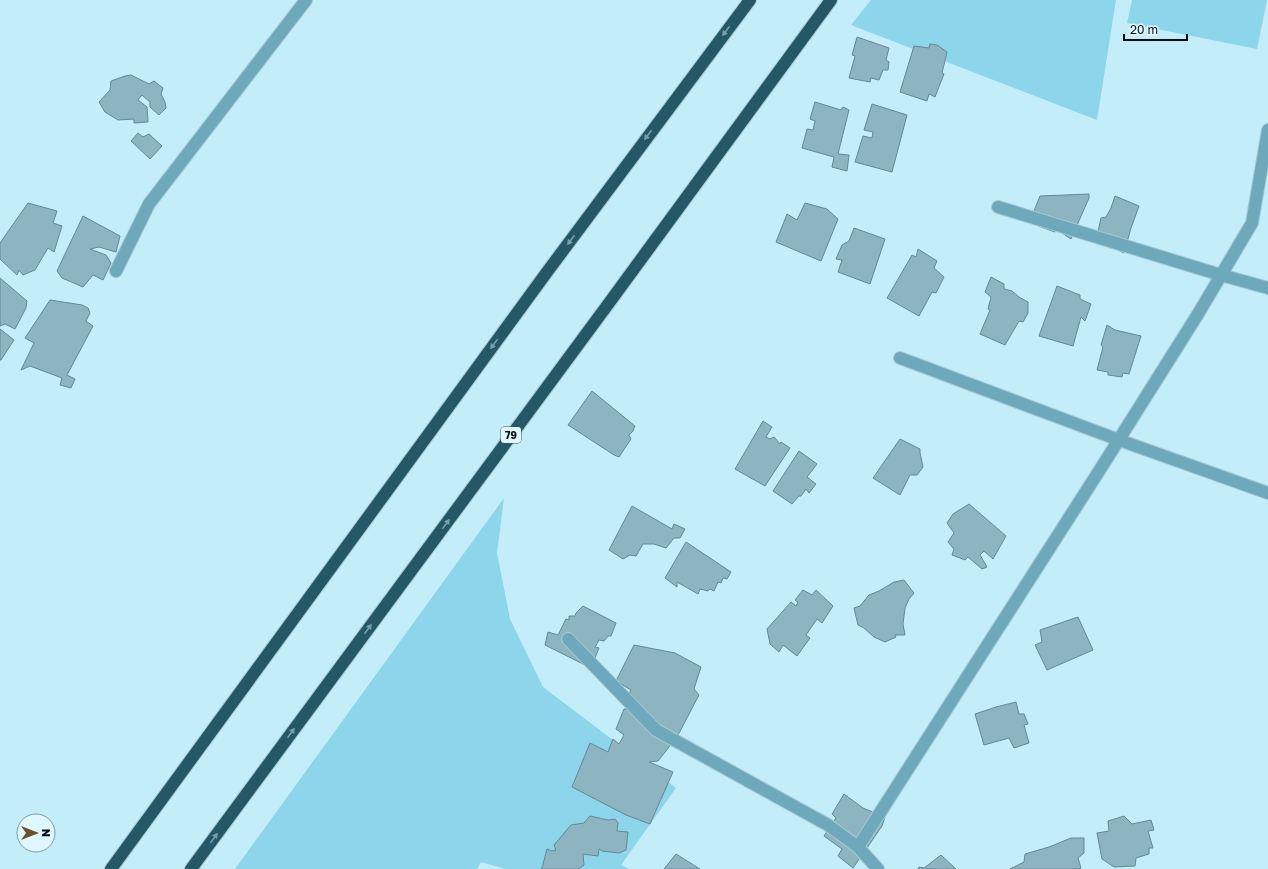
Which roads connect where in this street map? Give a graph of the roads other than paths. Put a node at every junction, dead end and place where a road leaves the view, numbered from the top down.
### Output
1 (306, 0) edge
2 (750, 0) edge
3 (830, 0) edge
4 (1268, 130) edge
5 (998, 207) dead end
6 (116, 271) dead end
7 (1221, 275) junction
8 (1268, 288) edge
9 (900, 358) dead end
10 (1119, 440) junction
11 (1268, 493) edge
12 (568, 639) dead end
13 (858, 847) junction
14 (111, 869) edge
15 (191, 869) edge
16 (878, 869) edge

1 - 6 street
2 -> 14 highway
15 -> 3 highway, 79
4 - 7 street
5 - 7 street
7 - 8 street
7 - 10 street
9 - 10 street
10 - 11 street
10 - 13 street
12 - 13 street
13 - 16 street

